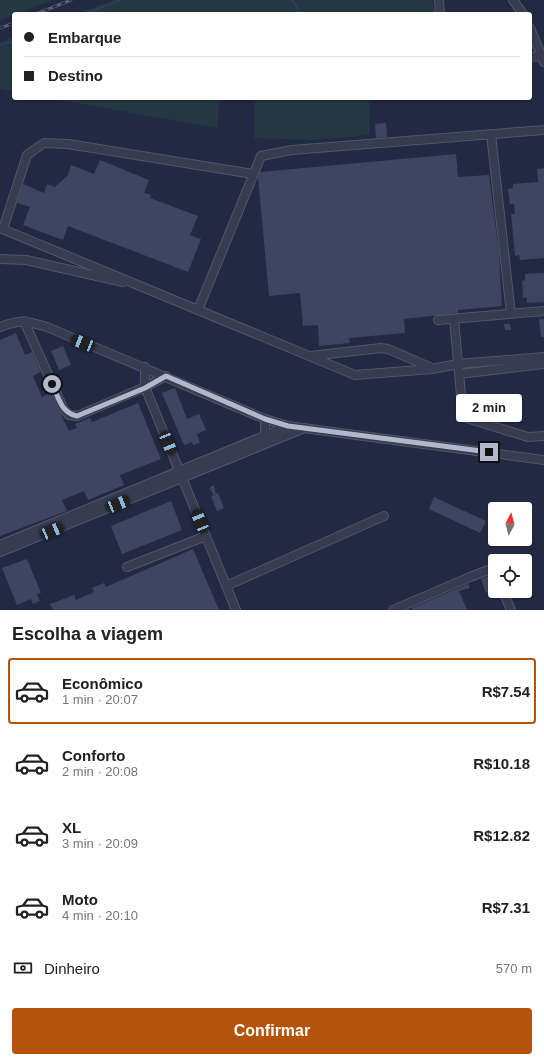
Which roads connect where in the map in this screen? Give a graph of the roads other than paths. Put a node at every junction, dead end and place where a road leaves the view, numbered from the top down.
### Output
1 (439, 0) edge
2 (513, 0) edge
3 (440, 12) edge
4 (522, 12) edge
5 (532, 33) edge
6 (532, 57) edge
7 (543, 59) edge
8 (544, 130) edge
9 (491, 134) junction
10 (253, 174) junction
11 (2, 228) edge
12 (0, 259) edge
13 (136, 285) junction
14 (198, 310) junction
15 (544, 311) edge
16 (511, 314) junction
17 (454, 319) junction
18 (438, 320) dead end
19 (24, 321) junction
20 (0, 327) edge
21 (309, 356) junction
22 (542, 360) edge
23 (458, 364) junction
24 (145, 367) junction
25 (432, 369) junction
26 (459, 374) junction
27 (166, 376) junction
28 (145, 388) junction
29 (265, 419) junction
30 (288, 426) junction
31 (302, 429) junction
32 (265, 436) junction
33 (544, 436) edge
34 (227, 455) junction
35 (541, 458) edge
36 (181, 474) junction
37 (384, 516) dead end
38 (206, 536) junction
39 (0, 545) edge
40 (10, 545) junction
41 (0, 552) edge
42 (127, 567) dead end
43 (488, 570) edge
44 (226, 586) junction
45 (506, 598) edge
46 (236, 610) edge
47 (393, 610) edge
48 (511, 610) edge

1 - 3 lane
2 - 4 lane
5 - 7 lane
6 - 7 lane
8 - 9 lane
9 - 10 lane
9 - 16 lane
10 - 11 lane
10 - 14 lane
11 - 13 lane
12 - 13 lane
13 - 14 lane
14 - 21 lane
15 - 16 lane
16 - 17 lane
17 - 18 lane
17 - 23 lane
19 - 20 lane
19 - 24 lane
19 - 28 lane
21 - 25 lane
21 - 25 lane
22 - 23 lane
22 - 26 lane
23 - 25 lane
23 - 26 lane
24 - 27 lane
24 - 28 lane
26 - 33 lane
27 - 28 lane
27 - 29 lane
28 - 36 lane
29 - 30 lane
29 - 32 lane
30 - 31 lane
30 - 32 lane
31 - 34 lane
31 - 35 lane
32 - 34 lane
34 - 36 lane
36 - 38 lane
36 - 40 lane
37 - 44 lane
38 - 42 lane
38 - 44 lane
39 - 40 lane
40 - 41 lane
43 - 47 lane
44 - 46 lane
45 - 48 lane

